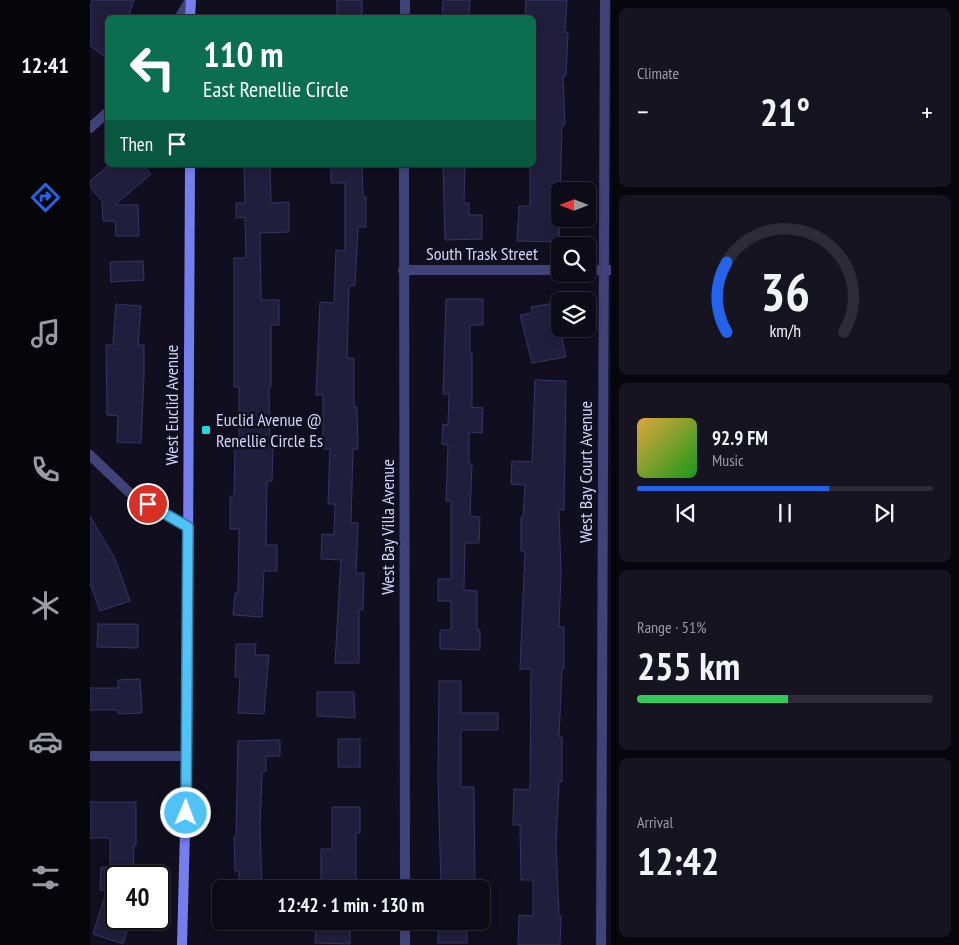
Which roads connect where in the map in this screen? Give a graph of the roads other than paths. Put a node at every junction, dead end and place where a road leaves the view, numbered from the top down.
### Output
1 (190, 0) edge
2 (405, 0) edge
3 (605, 0) edge
4 (181, 15) edge
5 (190, 15) edge
6 (405, 15) edge
7 (105, 115) edge
8 (90, 128) edge
9 (190, 167) edge
10 (404, 167) edge
11 (403, 270) junction
12 (551, 270) edge
13 (608, 270) edge
14 (90, 455) edge
15 (188, 527) junction
16 (90, 756) edge
17 (187, 756) junction
18 (405, 880) edge
19 (405, 930) edge
20 (182, 945) edge
21 (405, 945) edge
22 (601, 945) edge

1 - 4 street
1 - 5 street
2 - 6 street
3 - 13 street, West Bay Court Avenue
7 - 8 street
9 - 15 street, West Euclid Avenue
10 - 11 street, West Bay Villa Avenue
11 - 12 street, South Trask Street
11 - 18 street, West Bay Villa Avenue
13 - 22 street, West Bay Court Avenue
14 - 15 street
15 - 17 street, West Euclid Avenue
16 - 17 street
17 - 20 street, West Euclid Avenue
19 - 21 street

